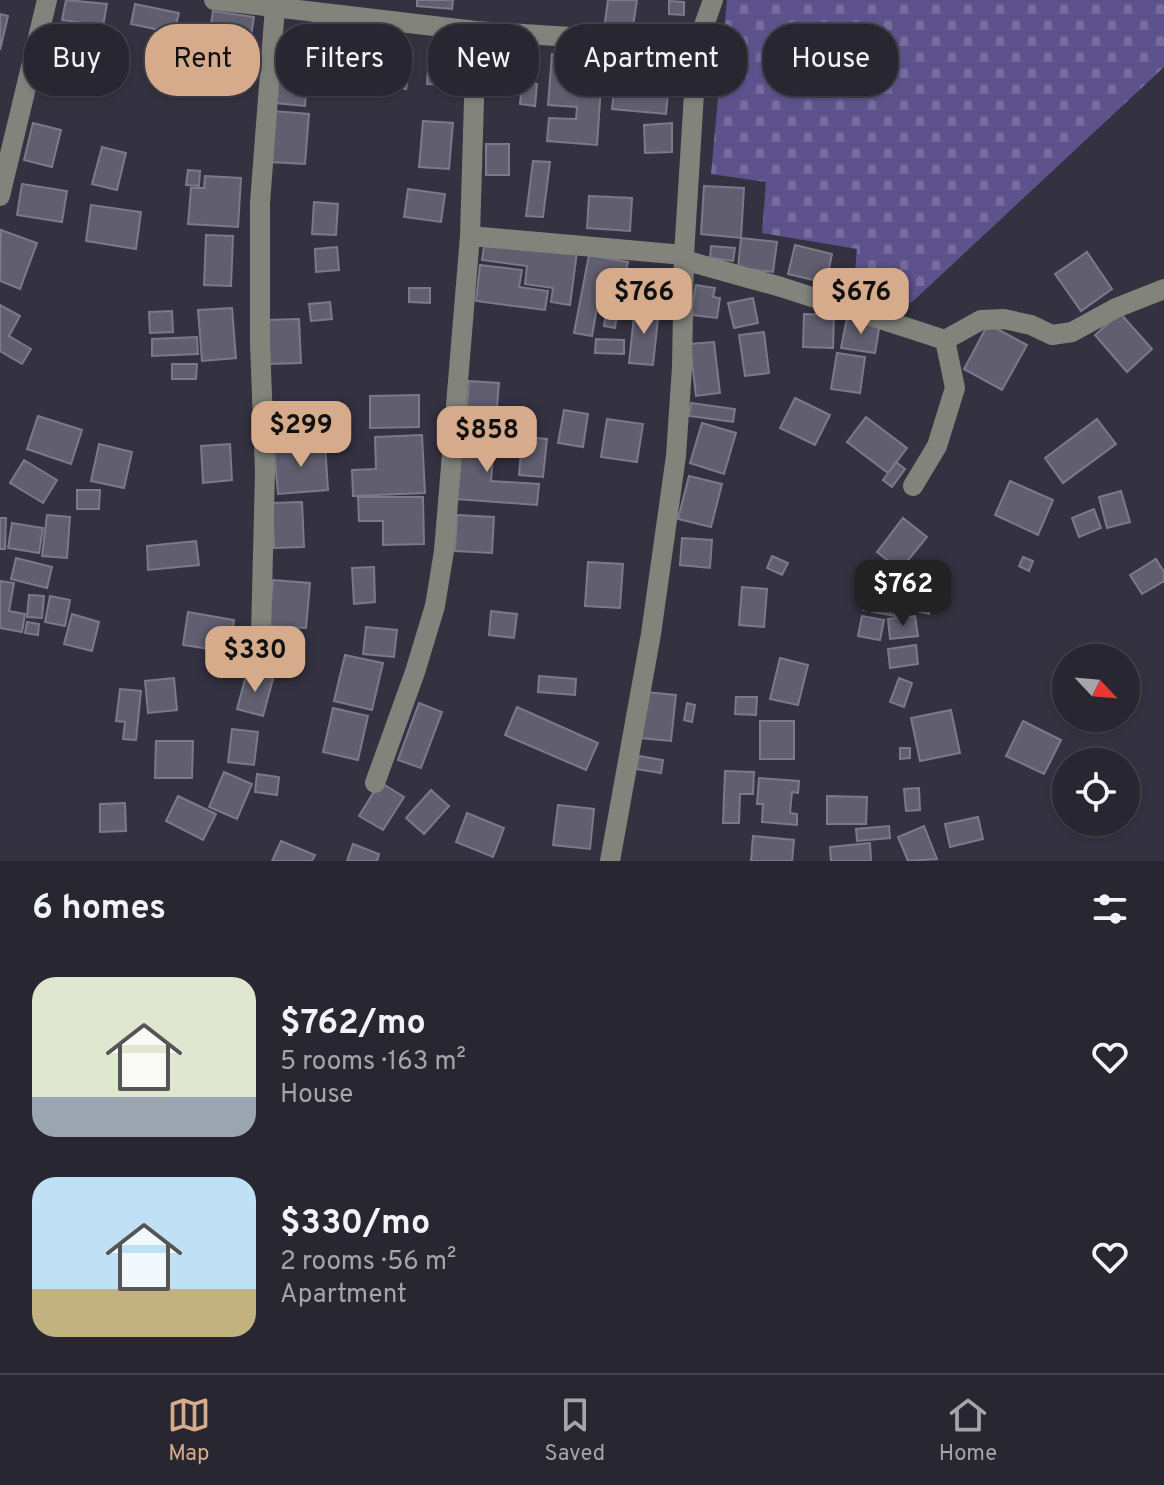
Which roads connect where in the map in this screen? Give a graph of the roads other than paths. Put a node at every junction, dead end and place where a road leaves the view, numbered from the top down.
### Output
1 (47, 0) edge
2 (214, 0) edge
3 (713, 0) edge
4 (275, 7) junction
5 (704, 24) edge
6 (428, 25) edge
7 (474, 96) edge
8 (694, 96) edge
9 (0, 196) edge
10 (470, 236) junction
11 (684, 258) junction
12 (1164, 289) edge
13 (945, 340) junction
14 (913, 486) dead end
15 (261, 634) dead end
16 (375, 783) dead end
17 (610, 861) edge

1 - 9 street
2 - 4 street
3 - 5 street
4 - 6 street
4 - 15 street
7 - 10 street
8 - 11 street
10 - 11 street
10 - 16 street
11 - 13 street
11 - 17 street
12 - 13 street
13 - 14 street

